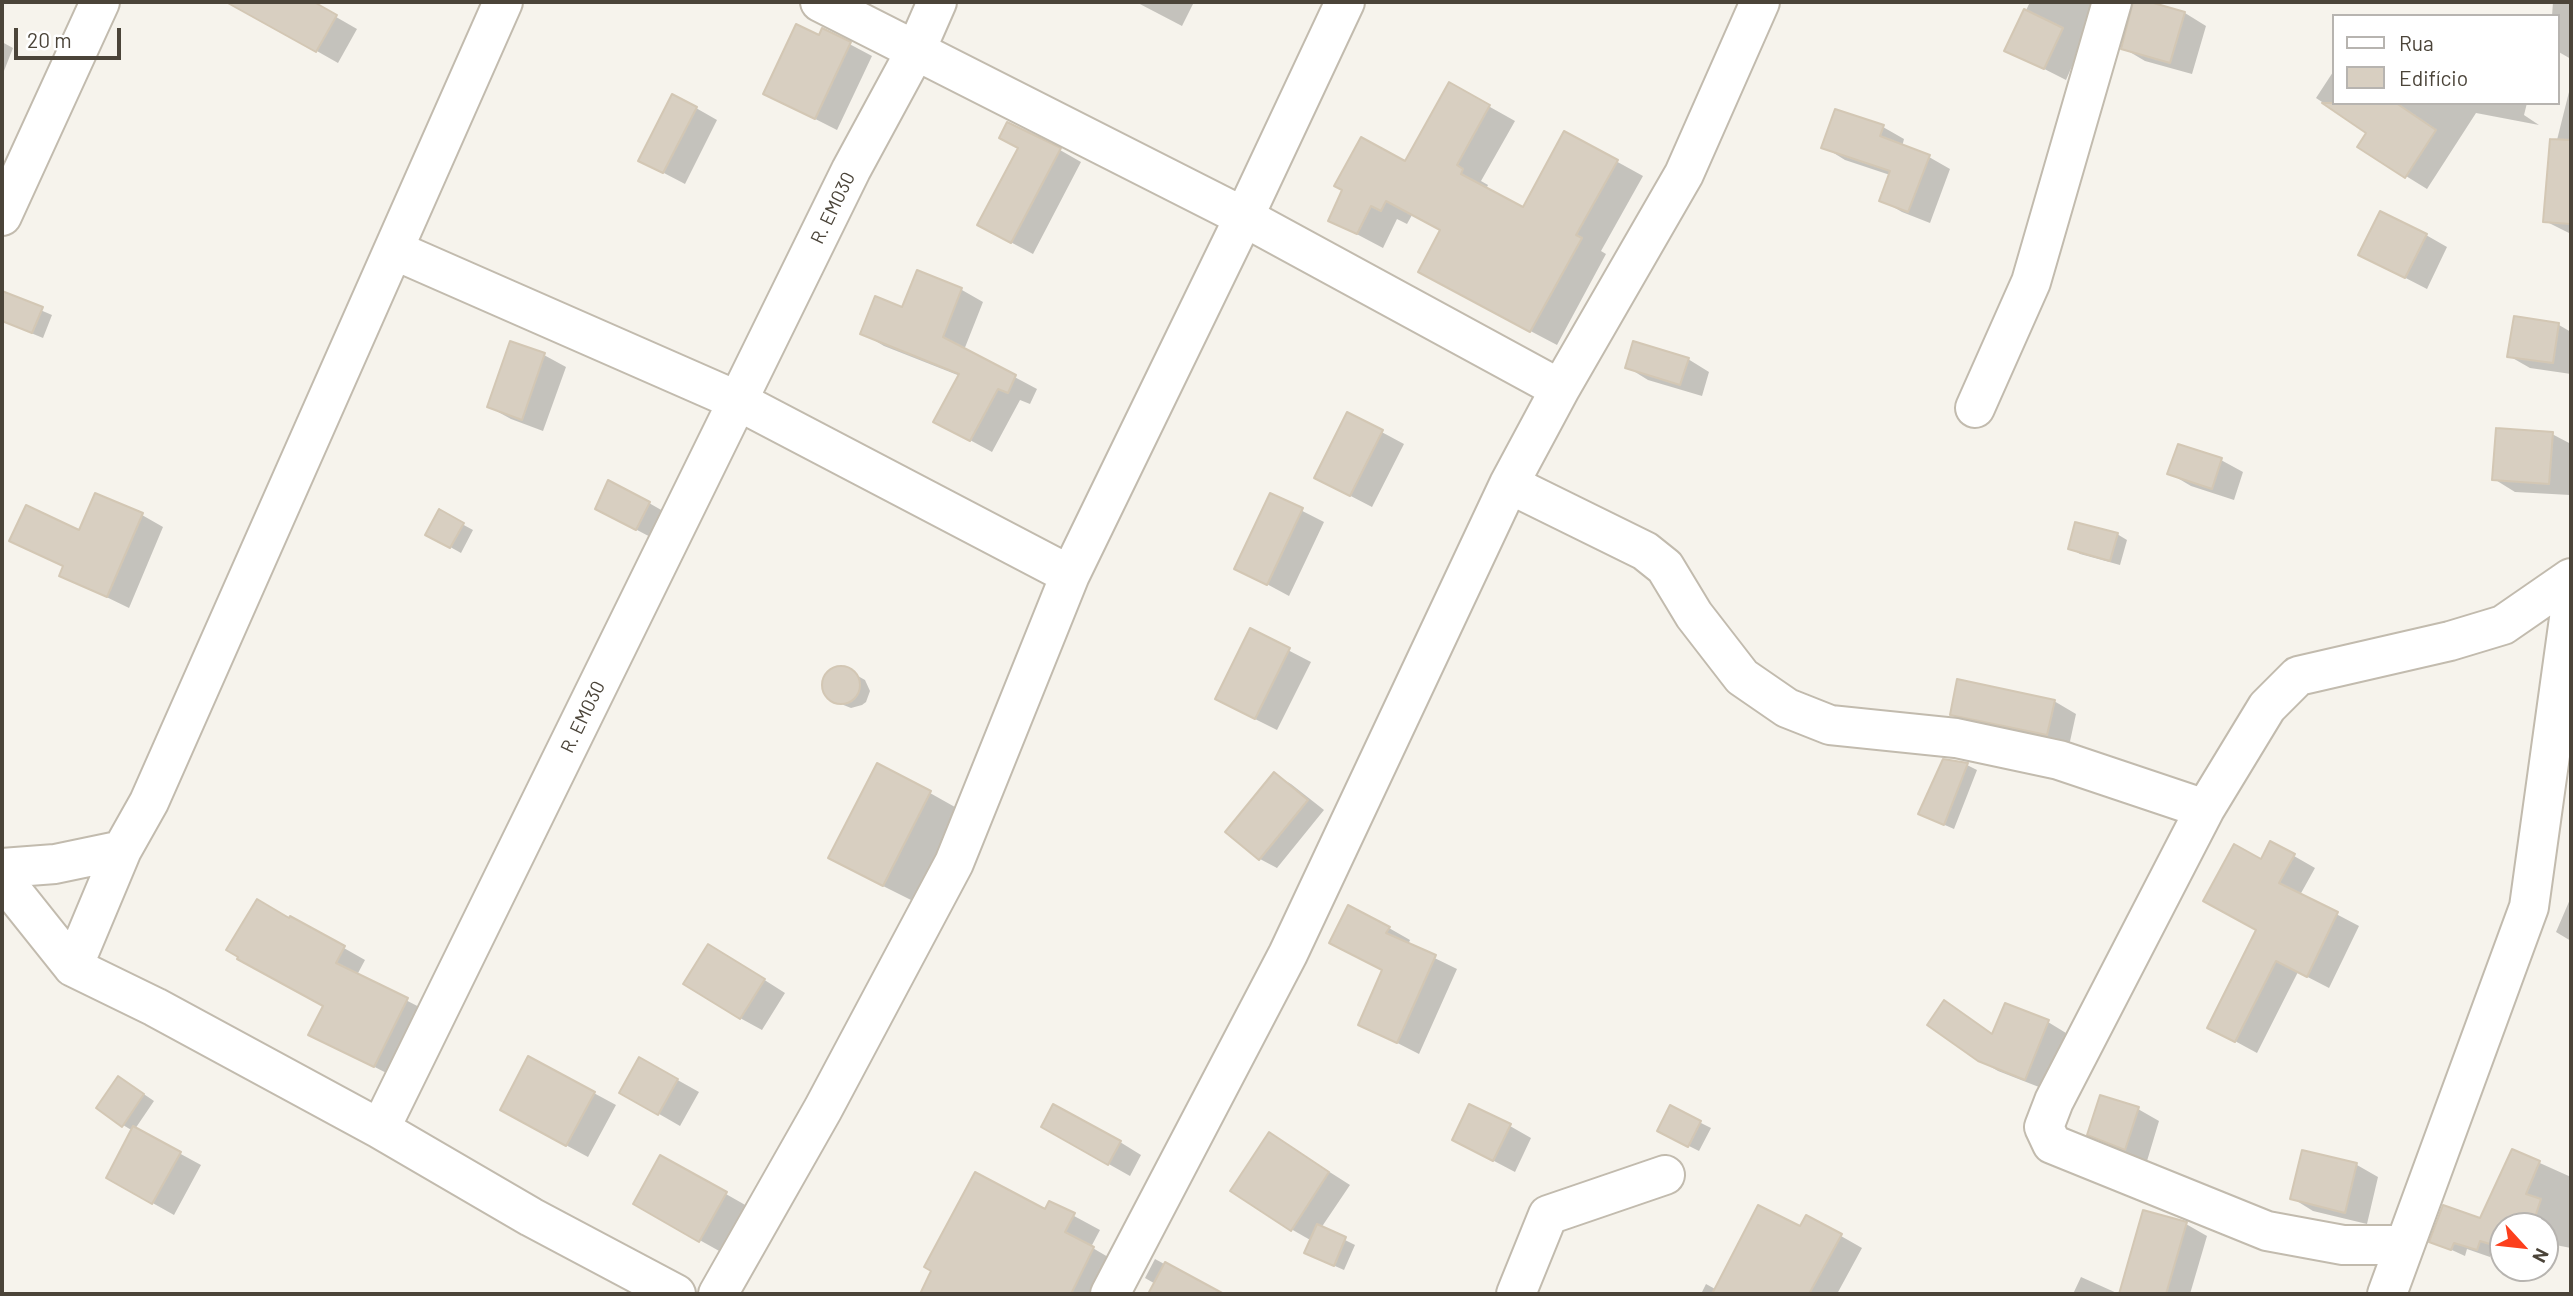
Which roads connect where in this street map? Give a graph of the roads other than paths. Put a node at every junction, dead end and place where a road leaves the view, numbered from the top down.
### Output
1 (100, 2) edge
2 (503, 2) edge
3 (820, 2) edge
4 (937, 2) edge
5 (1345, 2) edge
6 (1760, 2) edge
7 (2112, 2) edge
8 (916, 50) junction
9 (2, 216) edge
10 (1244, 217) junction
11 (394, 250) junction
12 (1560, 388) junction
13 (738, 401) junction
14 (1975, 408) dead end
15 (1509, 484) junction
16 (1070, 575) junction
17 (2571, 578) edge
18 (2571, 604) edge
19 (2565, 693) edge
20 (2205, 809) junction
21 (122, 850) junction
22 (2, 868) edge
23 (2, 878) edge
24 (73, 967) junction
25 (380, 1129) junction
26 (1665, 1175) dead end
27 (2406, 1245) junction
28 (676, 1294) edge
29 (719, 1294) edge
30 (1110, 1294) edge
31 (1516, 1294) edge
32 (2387, 1294) edge

1 - 9 street
2 - 11 street
3 - 8 street
4 - 8 street, R. EM030
5 - 10 street
6 - 12 street
7 - 14 street
8 - 10 street
8 - 13 street, R. EM030
10 - 12 street
10 - 16 street
11 - 13 street
11 - 21 street
12 - 15 street
13 - 16 street
13 - 25 street, R. EM030
15 - 20 street
15 - 30 street
16 - 29 street
17 - 20 street
18 - 19 street
19 - 27 street
20 - 27 street
21 - 22 street
21 - 24 street
23 - 24 street
24 - 25 street
25 - 28 street
26 - 31 street
27 - 32 street

